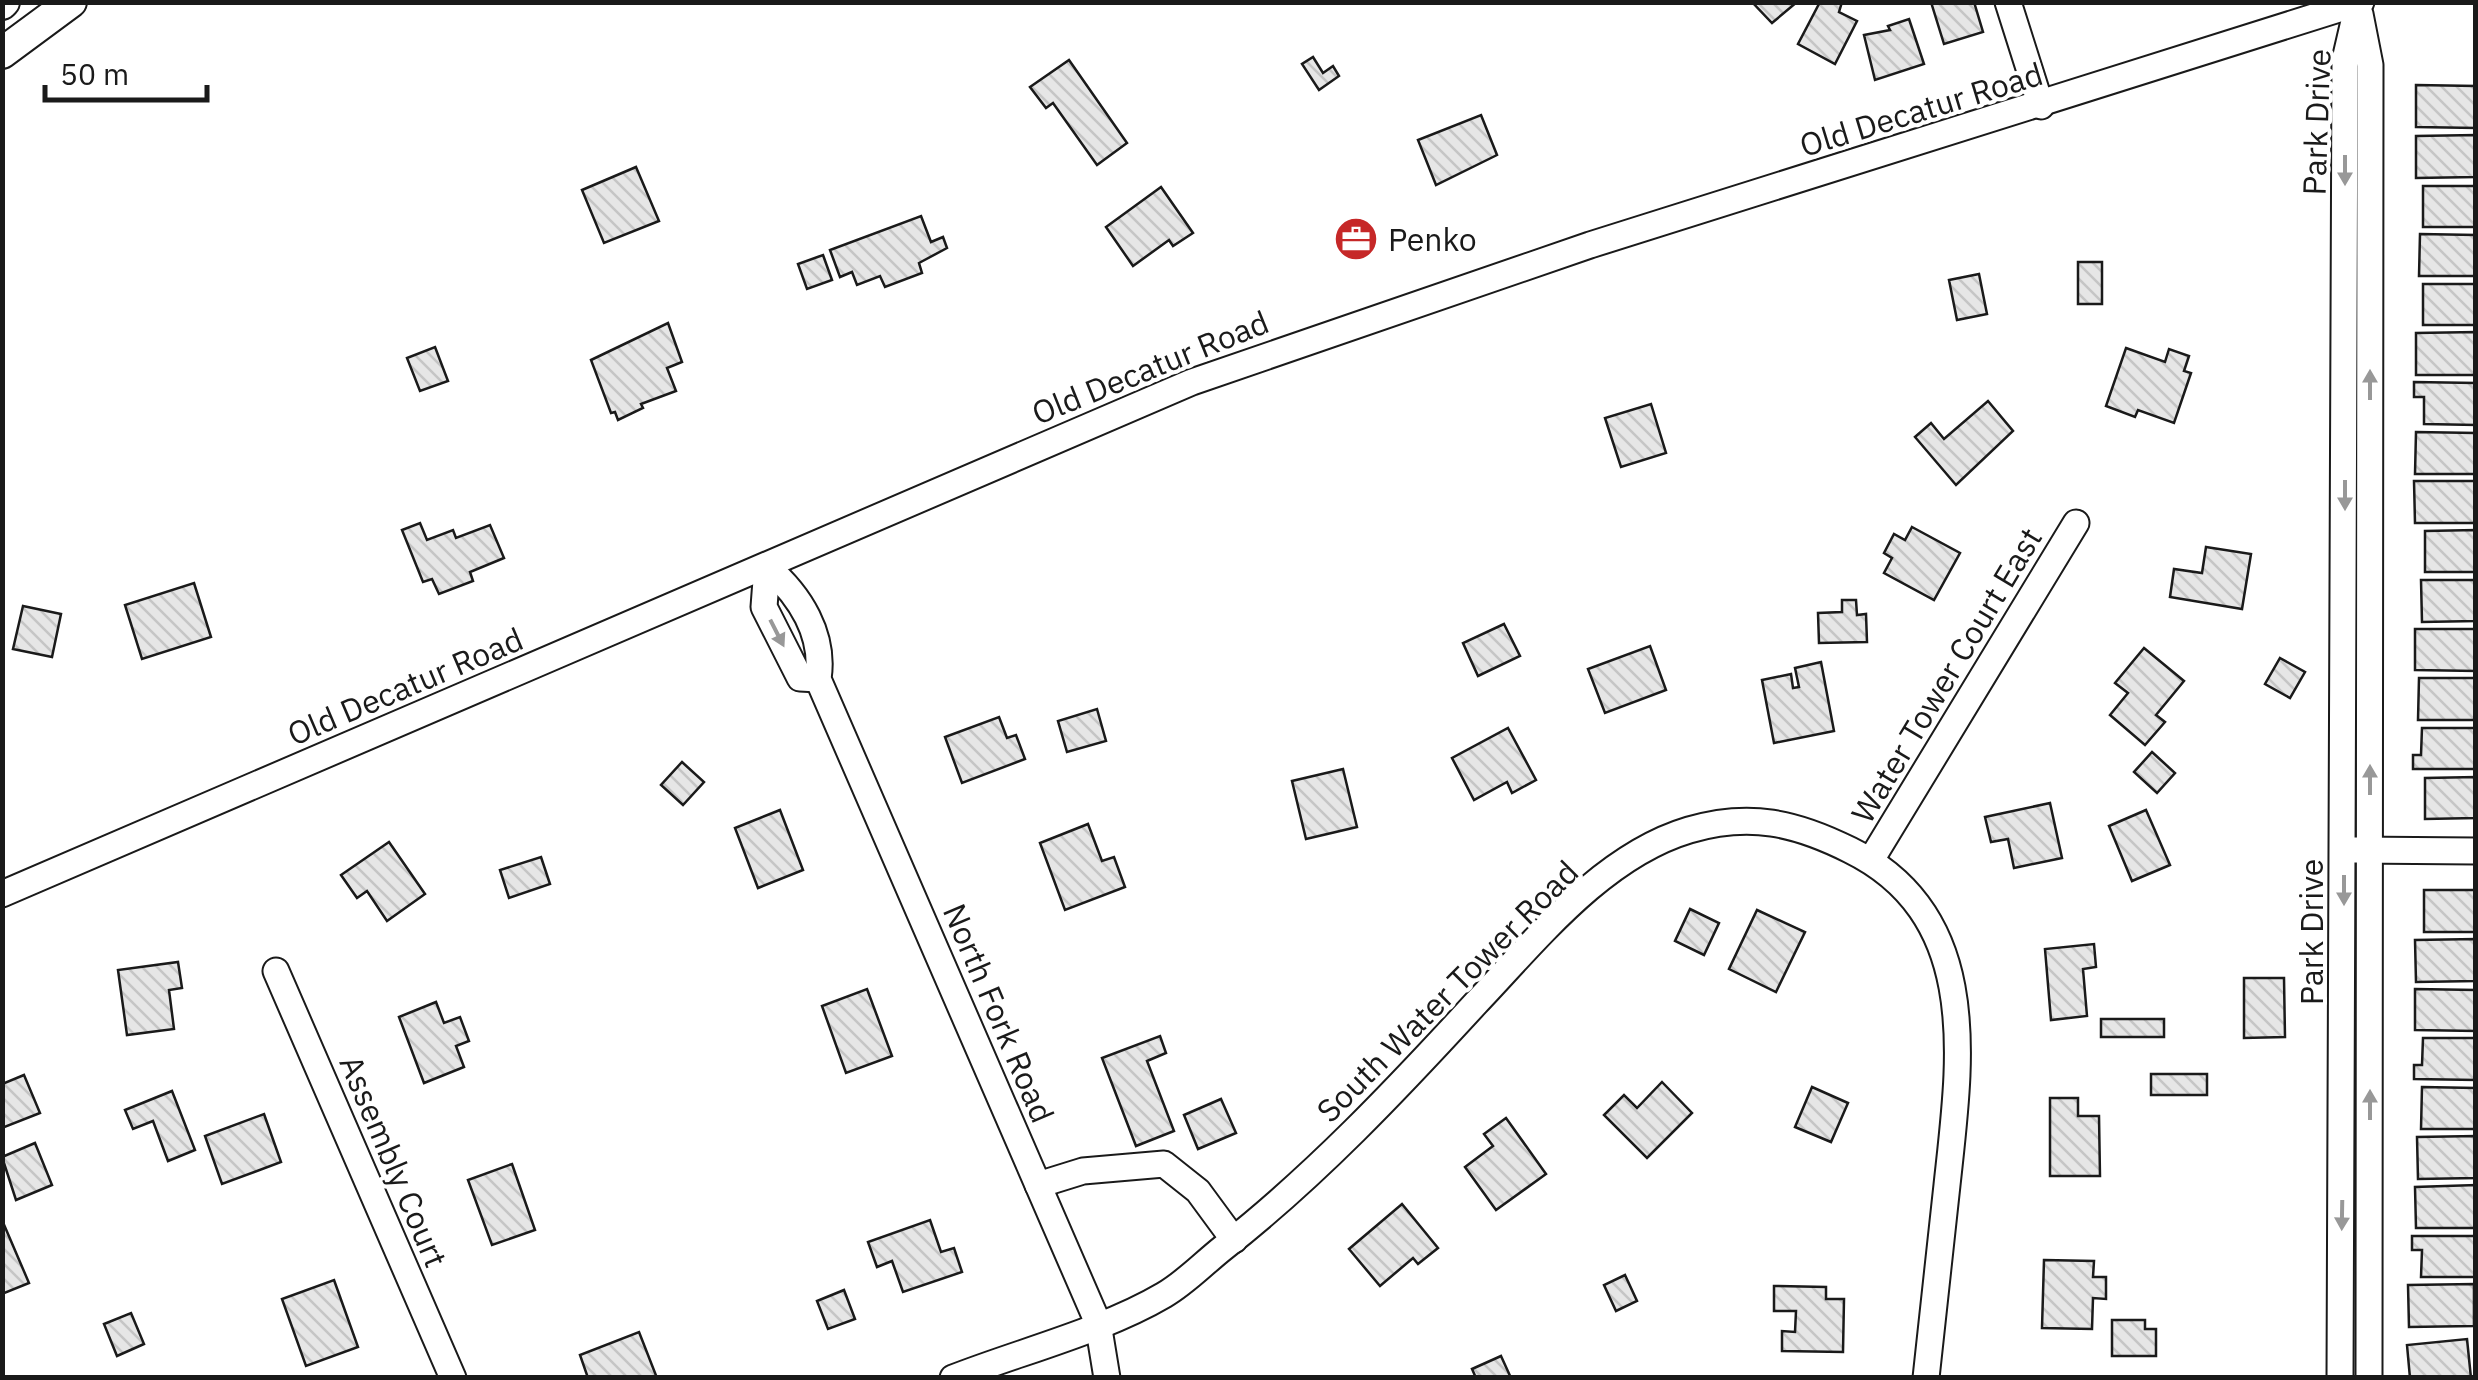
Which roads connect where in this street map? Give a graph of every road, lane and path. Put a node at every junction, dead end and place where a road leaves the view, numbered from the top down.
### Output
1 (71, 2) edge
2 (2008, 2) edge
3 (2359, 3) edge
4 (2, 53) edge
5 (2042, 106) junction
6 (2076, 523) dead end
7 (767, 567) junction
8 (2344, 850) junction
9 (2370, 850) junction
10 (2476, 851) edge
11 (1871, 860) junction
12 (2, 894) edge
13 (276, 971) dead end
14 (1038, 1185) junction
15 (1234, 1240) junction
16 (1098, 1323) junction
17 (1000, 1369) edge
18 (453, 1378) edge
19 (952, 1378) edge
20 (1107, 1378) edge
21 (1926, 1378) edge
22 (2340, 1378) edge
23 (2369, 1378) edge

1 - 4 main road
2 - 5 street
3 - 5 street, Old Decatur Road
3 -> 8 street, Park Drive
9 -> 3 street, Park Drive
5 - 7 street, Old Decatur Road
6 - 11 street, Water Tower Court East
7 - 12 street, Old Decatur Road
7 - 14 street, North Fork Road
8 - 9 street
8 -> 22 street, Park Drive
9 - 10 street
23 -> 9 street, Park Drive
11 - 15 street, South Water Tower Road
11 - 21 street, South Water Tower Road
13 - 18 street, Assembly Court
14 - 15 street
14 - 16 street, North Fork Road
15 - 16 street, South Water Tower Road
16 - 17 street, South Water Tower Road
16 - 20 street, North Fork Road
17 - 19 street, South Water Tower Road

